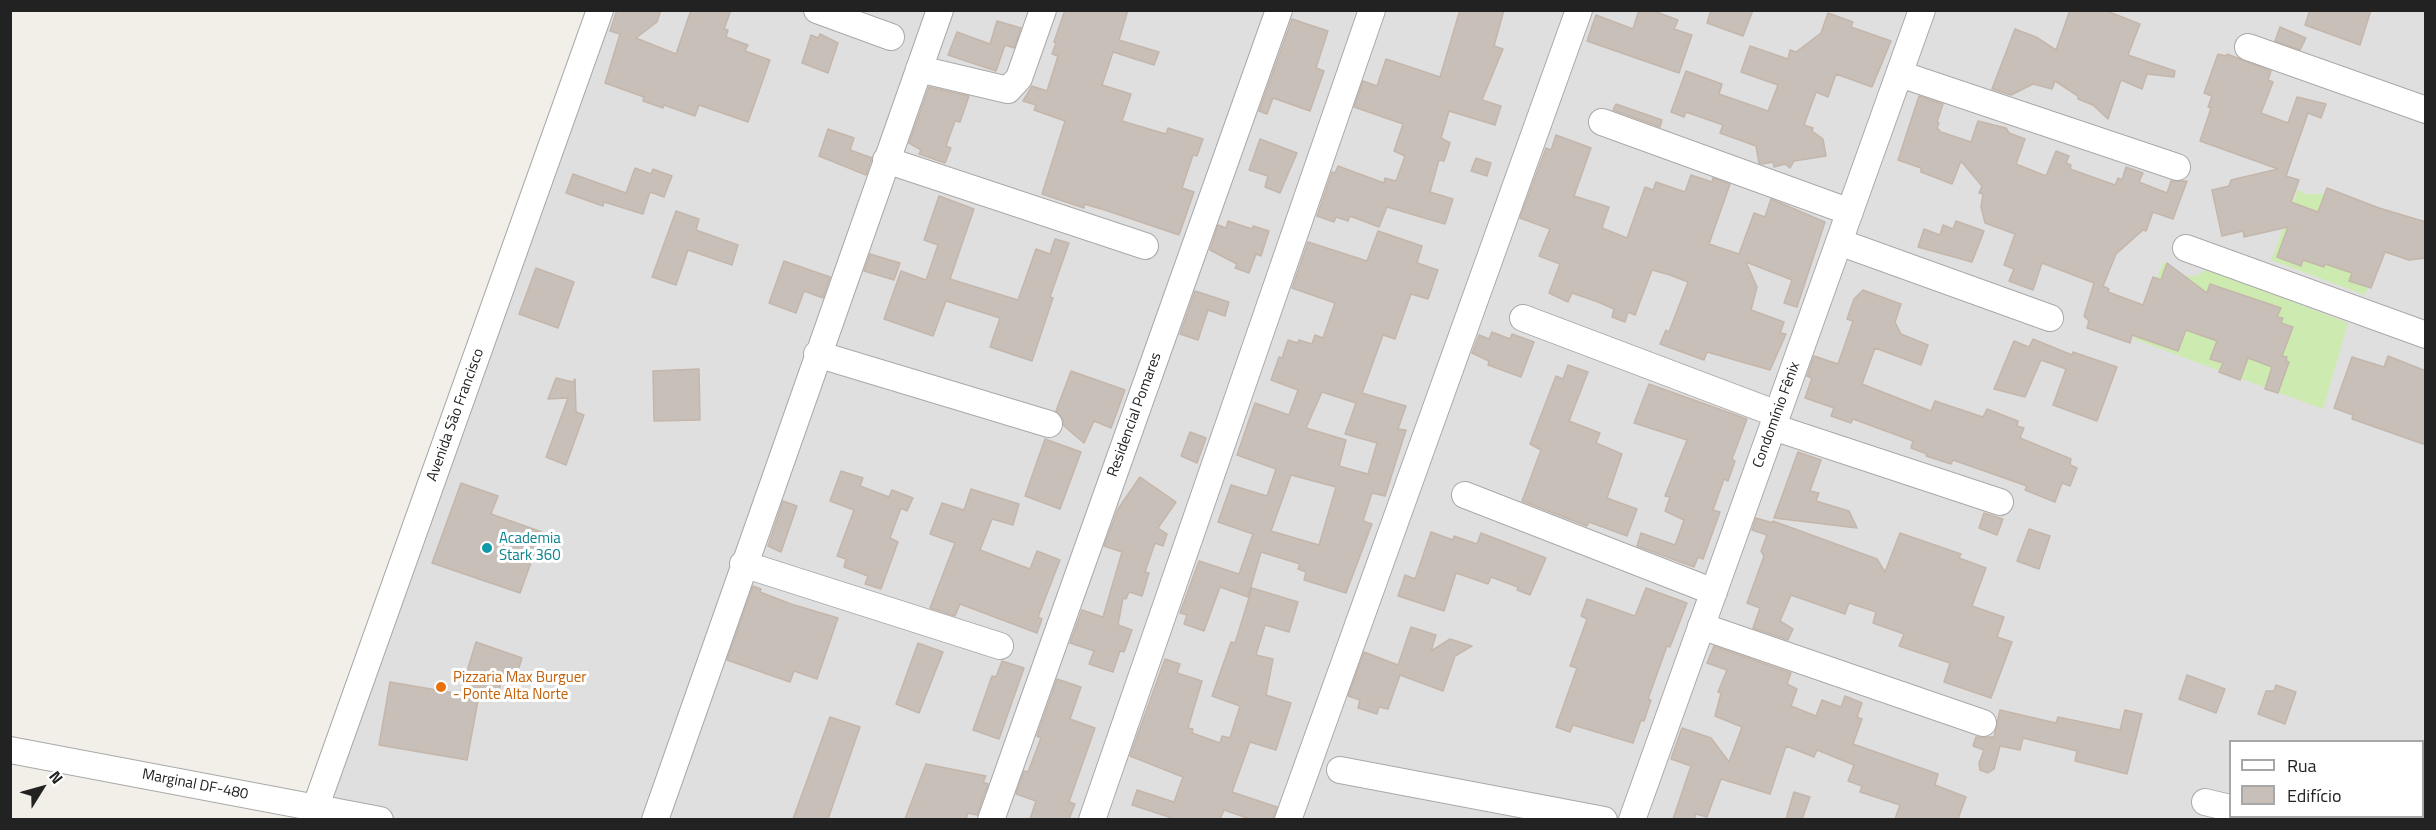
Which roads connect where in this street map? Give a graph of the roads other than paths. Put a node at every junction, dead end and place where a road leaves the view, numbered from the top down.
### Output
1 (600, 10) edge
2 (817, 10) edge
3 (940, 10) edge
4 (1043, 10) edge
5 (1279, 10) edge
6 (1372, 10) edge
7 (1579, 10) edge
8 (1922, 10) edge
9 (891, 37) dead end
10 (2248, 47) dead end
11 (919, 69) junction
12 (1900, 74) junction
13 (2426, 110) edge
14 (1602, 122) dead end
15 (886, 160) junction
16 (2177, 167) dead end
17 (1850, 212) junction
18 (1839, 242) junction
19 (1145, 246) dead end
20 (2186, 248) dead end
21 (1523, 318) dead end
22 (2050, 318) dead end
23 (2426, 335) edge
24 (817, 354) junction
25 (1775, 420) junction
26 (1049, 424) dead end
27 (1465, 495) dead end
28 (2000, 502) dead end
29 (743, 564) junction
30 (1714, 592) junction
31 (1701, 626) junction
32 (1000, 646) dead end
33 (1983, 723) dead end
34 (10, 750) edge
35 (1340, 770) dead end
36 (2205, 802) dead end
37 (2229, 808) edge
38 (313, 814) edge
39 (380, 819) edge
40 (655, 819) edge
41 (991, 819) edge
42 (1092, 819) edge
43 (1288, 819) edge
44 (1604, 819) edge
45 (1632, 819) edge

1 - 38 street, Avenida São Francisco
2 - 9 street
3 - 11 street
4 - 11 street
5 - 41 street, Residencial Pomares
6 - 42 street
7 - 43 street
8 - 12 street, Condomínio Fênix
10 - 13 street
11 - 15 street
12 - 16 street
12 - 17 street, Condomínio Fênix
14 - 17 street
15 - 19 street
15 - 24 street
17 - 18 street, Condomínio Fênix
18 - 22 street
18 - 25 street, Condomínio Fênix
20 - 23 street
21 - 25 street
24 - 26 street
24 - 29 street
25 - 28 street
25 - 30 street, Condomínio Fênix
27 - 30 street
29 - 32 street
29 - 40 street
30 - 31 street, Condomínio Fênix
31 - 33 street
31 - 45 street, Condomínio Fênix
34 - 38 street, Marginal DF-480
35 - 44 street
36 - 37 street
38 - 39 street, Marginal DF-480

